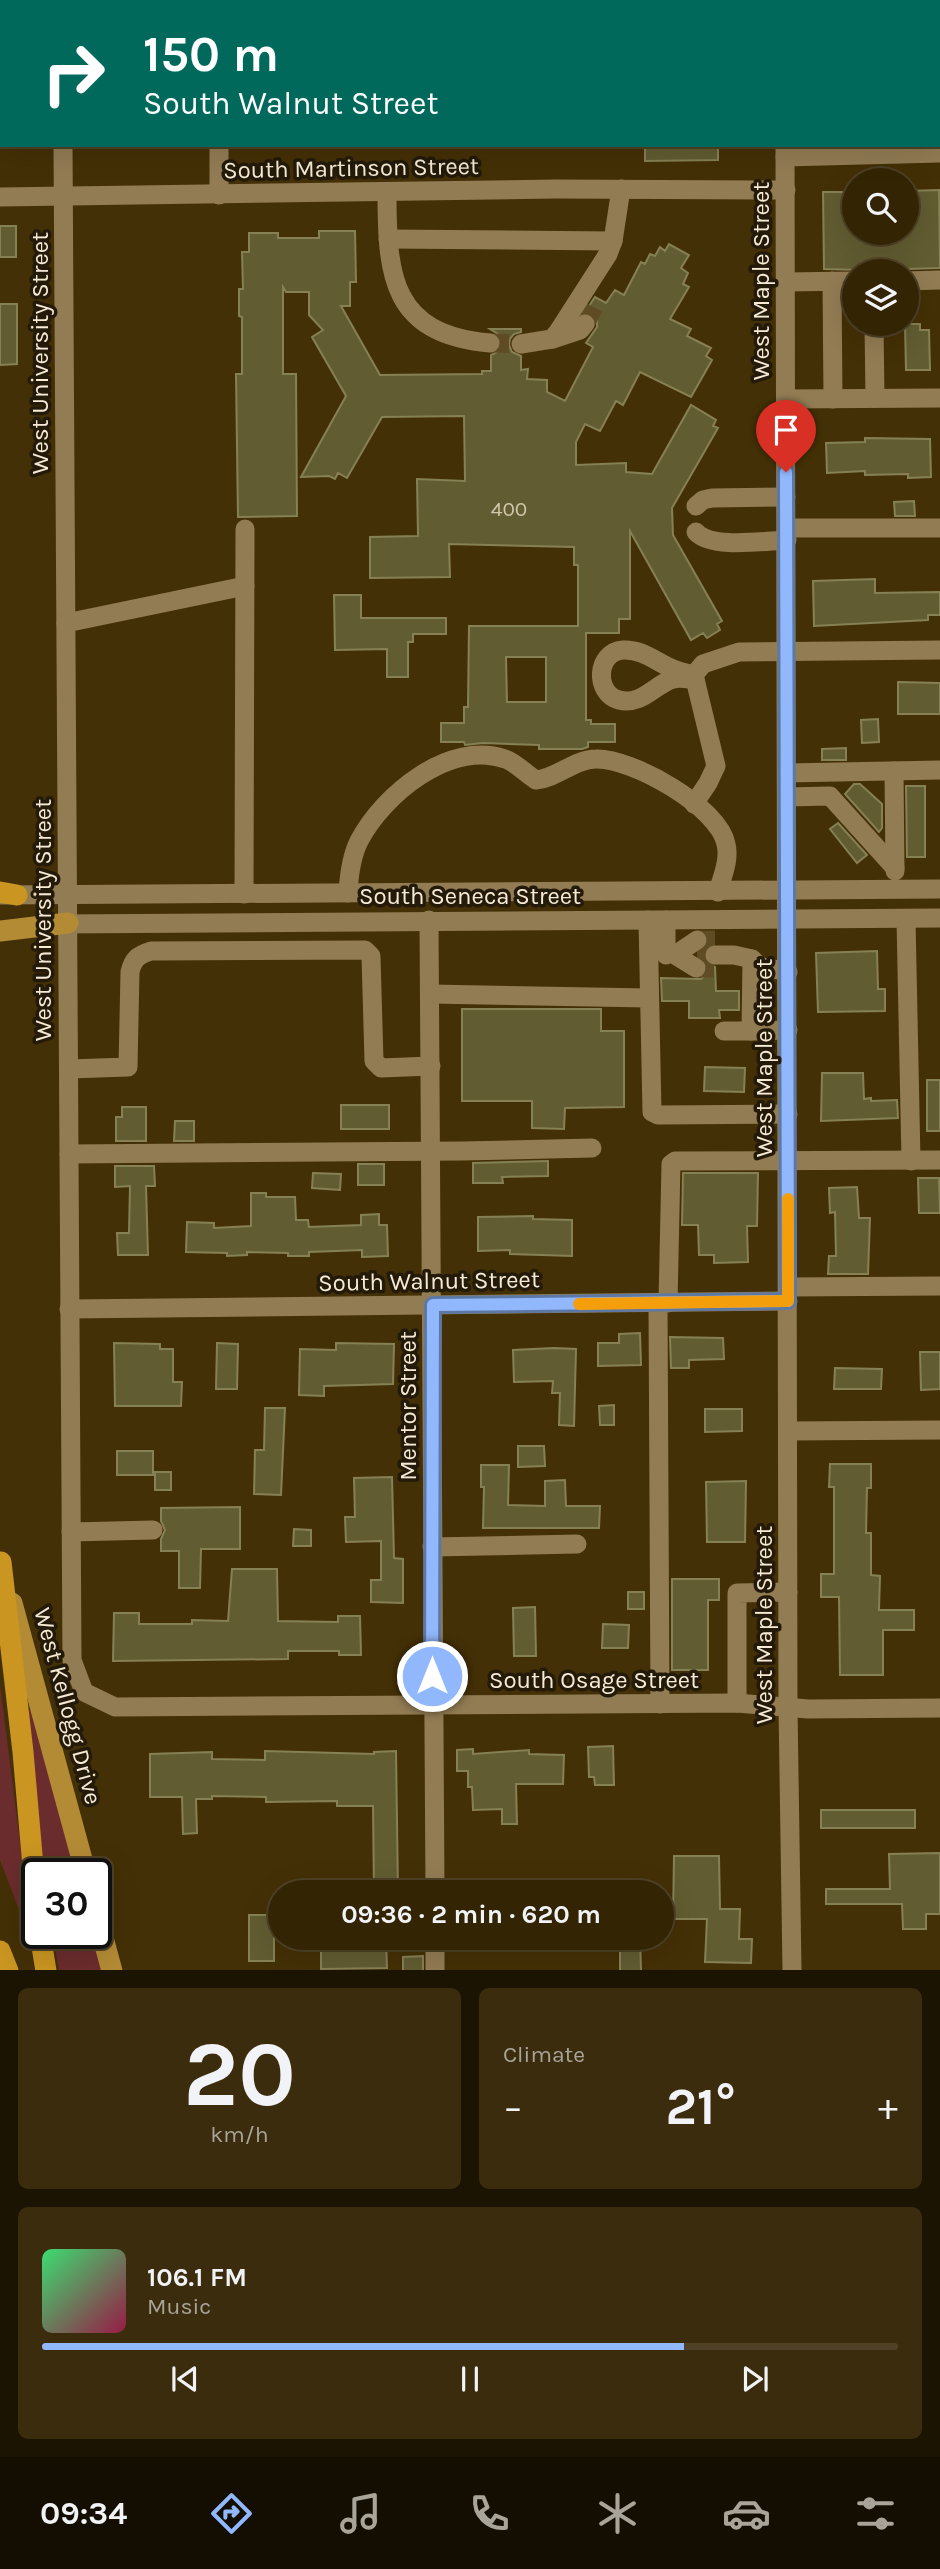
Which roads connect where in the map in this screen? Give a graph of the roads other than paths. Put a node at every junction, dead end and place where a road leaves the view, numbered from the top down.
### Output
1 (63, 147) edge
2 (219, 147) edge
3 (785, 151) edge
4 (940, 153) edge
5 (621, 189) junction
6 (786, 190) junction
7 (387, 192) junction
8 (219, 195) junction
9 (64, 196) junction
10 (0, 197) edge
11 (614, 236) junction
12 (388, 239) junction
13 (594, 276) junction
14 (940, 280) edge
15 (832, 281) junction
16 (842, 281) edge
17 (919, 281) edge
18 (786, 282) junction
19 (598, 299) tunnel mouth
20 (585, 324) tunnel mouth
21 (874, 336) edge
22 (552, 339) junction
23 (491, 343) tunnel mouth
24 (521, 344) tunnel mouth
25 (875, 398) junction
26 (940, 398) edge
27 (786, 399) junction
28 (833, 399) junction
29 (786, 496) junction
30 (696, 506) dead end
31 (940, 528) edge
32 (245, 529) dead end
33 (695, 532) dead end
34 (786, 534) junction
35 (245, 586) junction
36 (66, 623) junction
37 (940, 650) edge
38 (786, 652) junction
39 (940, 769) edge
40 (894, 771) junction
41 (851, 772) junction
42 (787, 773) junction
43 (830, 796) junction
44 (787, 797) junction
45 (694, 804) junction
46 (895, 867) junction
47 (940, 889) edge
48 (895, 890) junction
49 (788, 891) junction
50 (718, 892) junction
51 (348, 893) junction
52 (6, 894) edge
53 (244, 894) junction
54 (67, 895) junction
55 (940, 918) edge
56 (906, 919) junction
57 (429, 920) junction
58 (657, 920) junction
59 (788, 920) junction
60 (328, 921) junction
61 (223, 922) junction
62 (68, 923) junction
63 (0, 926) edge
64 (0, 931) edge
65 (328, 950) junction
66 (223, 951) junction
67 (663, 955) junction
68 (715, 955) junction
69 (788, 972) junction
70 (430, 994) junction
71 (649, 998) junction
72 (788, 1030) junction
73 (724, 1031) dead end
74 (751, 1031) junction
75 (430, 1066) junction
76 (69, 1069) junction
77 (788, 1114) junction
78 (592, 1148) dead end
79 (431, 1150) junction
80 (69, 1154) junction
81 (940, 1160) edge
82 (788, 1161) junction
83 (911, 1161) junction
84 (940, 1286) edge
85 (788, 1294) junction
86 (663, 1303) junction
87 (433, 1305) junction
88 (69, 1309) junction
89 (940, 1430) edge
90 (788, 1431) junction
91 (153, 1530) dead end
92 (71, 1532) junction
93 (577, 1544) dead end
94 (432, 1547) junction
95 (1, 1557) edge
96 (788, 1592) junction
97 (84, 1692) joint
98 (737, 1703) junction
99 (660, 1704) junction
100 (432, 1705) junction
101 (788, 1707) junction
102 (940, 1708) edge
103 (32, 1858) edge
104 (82, 1858) edge
105 (435, 1880) edge
106 (42, 1949) edge
107 (106, 1949) edge
108 (435, 1950) edge
109 (0, 1951) edge
110 (8, 1970) edge
111 (46, 1970) edge
112 (112, 1970) edge
113 (435, 1970) edge
114 (792, 1970) edge

1 - 9 street, West University Street
2 - 8 street
3 - 4 street
3 - 6 street, West Maple Street
5 - 6 street, South Martinson Street
5 - 7 street, South Martinson Street
5 - 11 street
6 - 18 street, West Maple Street
7 - 8 street, South Martinson Street
7 - 12 street
8 - 9 street, South Martinson Street
9 - 10 street, South Martinson Street
9 - 36 street, West University Street
11 - 12 street
11 - 13 street
12 - 23 street
13 - 19 street
13 - 22 street
14 - 17 street
15 - 16 street
15 - 18 street
15 - 28 street
18 - 27 street, West Maple Street
20 - 22 street
21 - 25 street
22 - 24 street
25 - 26 street
25 - 28 street
27 - 28 street
27 - 29 street, West Maple Street
29 - 30 street
29 - 34 street, West Maple Street
31 - 34 street
32 - 35 street
33 - 34 street
34 - 38 street, West Maple Street
35 - 36 street
35 - 53 street
36 - 54 street, West University Street
37 - 38 street
38 - 42 street, West Maple Street
38 - 45 street
39 - 40 street
40 - 41 street
40 - 46 street
41 - 42 street
41 - 43 street
42 - 44 street, West Maple Street
43 - 44 street
43 - 46 street
44 - 49 street, West Maple Street
45 - 50 street
45 - 51 street
46 - 48 street
47 - 48 street, South Seneca Street
48 - 49 street, South Seneca Street
49 - 50 street, South Seneca Street
49 - 59 street, West Maple Street
50 - 51 street, South Seneca Street
51 - 53 street, South Seneca Street
52 - 54 street, South Seneca Street
53 - 54 street, South Seneca Street
54 - 62 street, West University Street
55 - 56 street, South Seneca Street
56 - 59 street, South Seneca Street
56 - 83 street
57 - 58 street, South Seneca Street
57 - 60 street, South Seneca Street
57 - 70 street, Mentor Street
58 - 59 street, South Seneca Street
58 - 67 street
59 - 69 street, West Maple Street
60 - 61 street, South Seneca Street
60 - 65 street
61 - 62 street, South Seneca Street
61 - 66 street
62 - 63 street, South Seneca Street
62 - 64 main road
62 - 76 street, West University Street
65 - 66 street
65 - 75 street
66 - 76 street
67 - 68 street
67 - 71 street
68 - 69 street
68 - 74 street
69 - 72 street, West Maple Street
70 - 71 street
70 - 75 street, Mentor Street
71 - 77 street
72 - 74 street
72 - 77 street, West Maple Street
73 - 74 street
75 - 79 street, Mentor Street
76 - 80 street, West University Street
77 - 82 street, West Maple Street
78 - 79 street
79 - 80 street
79 - 87 street, Mentor Street
80 - 88 street, West University Street
81 - 83 street
82 - 83 street
82 - 85 street, West Maple Street
82 - 86 street
84 - 85 street, South Walnut Street
85 - 86 street, South Walnut Street
85 - 90 street, West Maple Street
86 - 87 street, South Walnut Street
86 - 99 street
87 - 88 street, South Walnut Street
87 - 94 street, Mentor Street
88 - 92 street, West University Street
89 - 90 street
90 - 96 street, West Maple Street
91 - 92 street
92 - 97 street, West University Street
93 - 94 street
94 - 100 street, Mentor Street
95 - 103 highway
95 - 104 main road, West Kellogg Drive
96 - 98 street
96 - 101 street, West Maple Street
97 - 100 street, South Osage Street
98 - 99 street, South Osage Street
98 - 101 street, South Osage Street
99 - 100 street, South Osage Street
100 - 105 street, Mentor Street
101 - 102 street, South Osage Street
101 - 114 street, West Maple Street
106 - 111 highway
107 - 112 main road
108 - 113 street
109 - 110 highway

